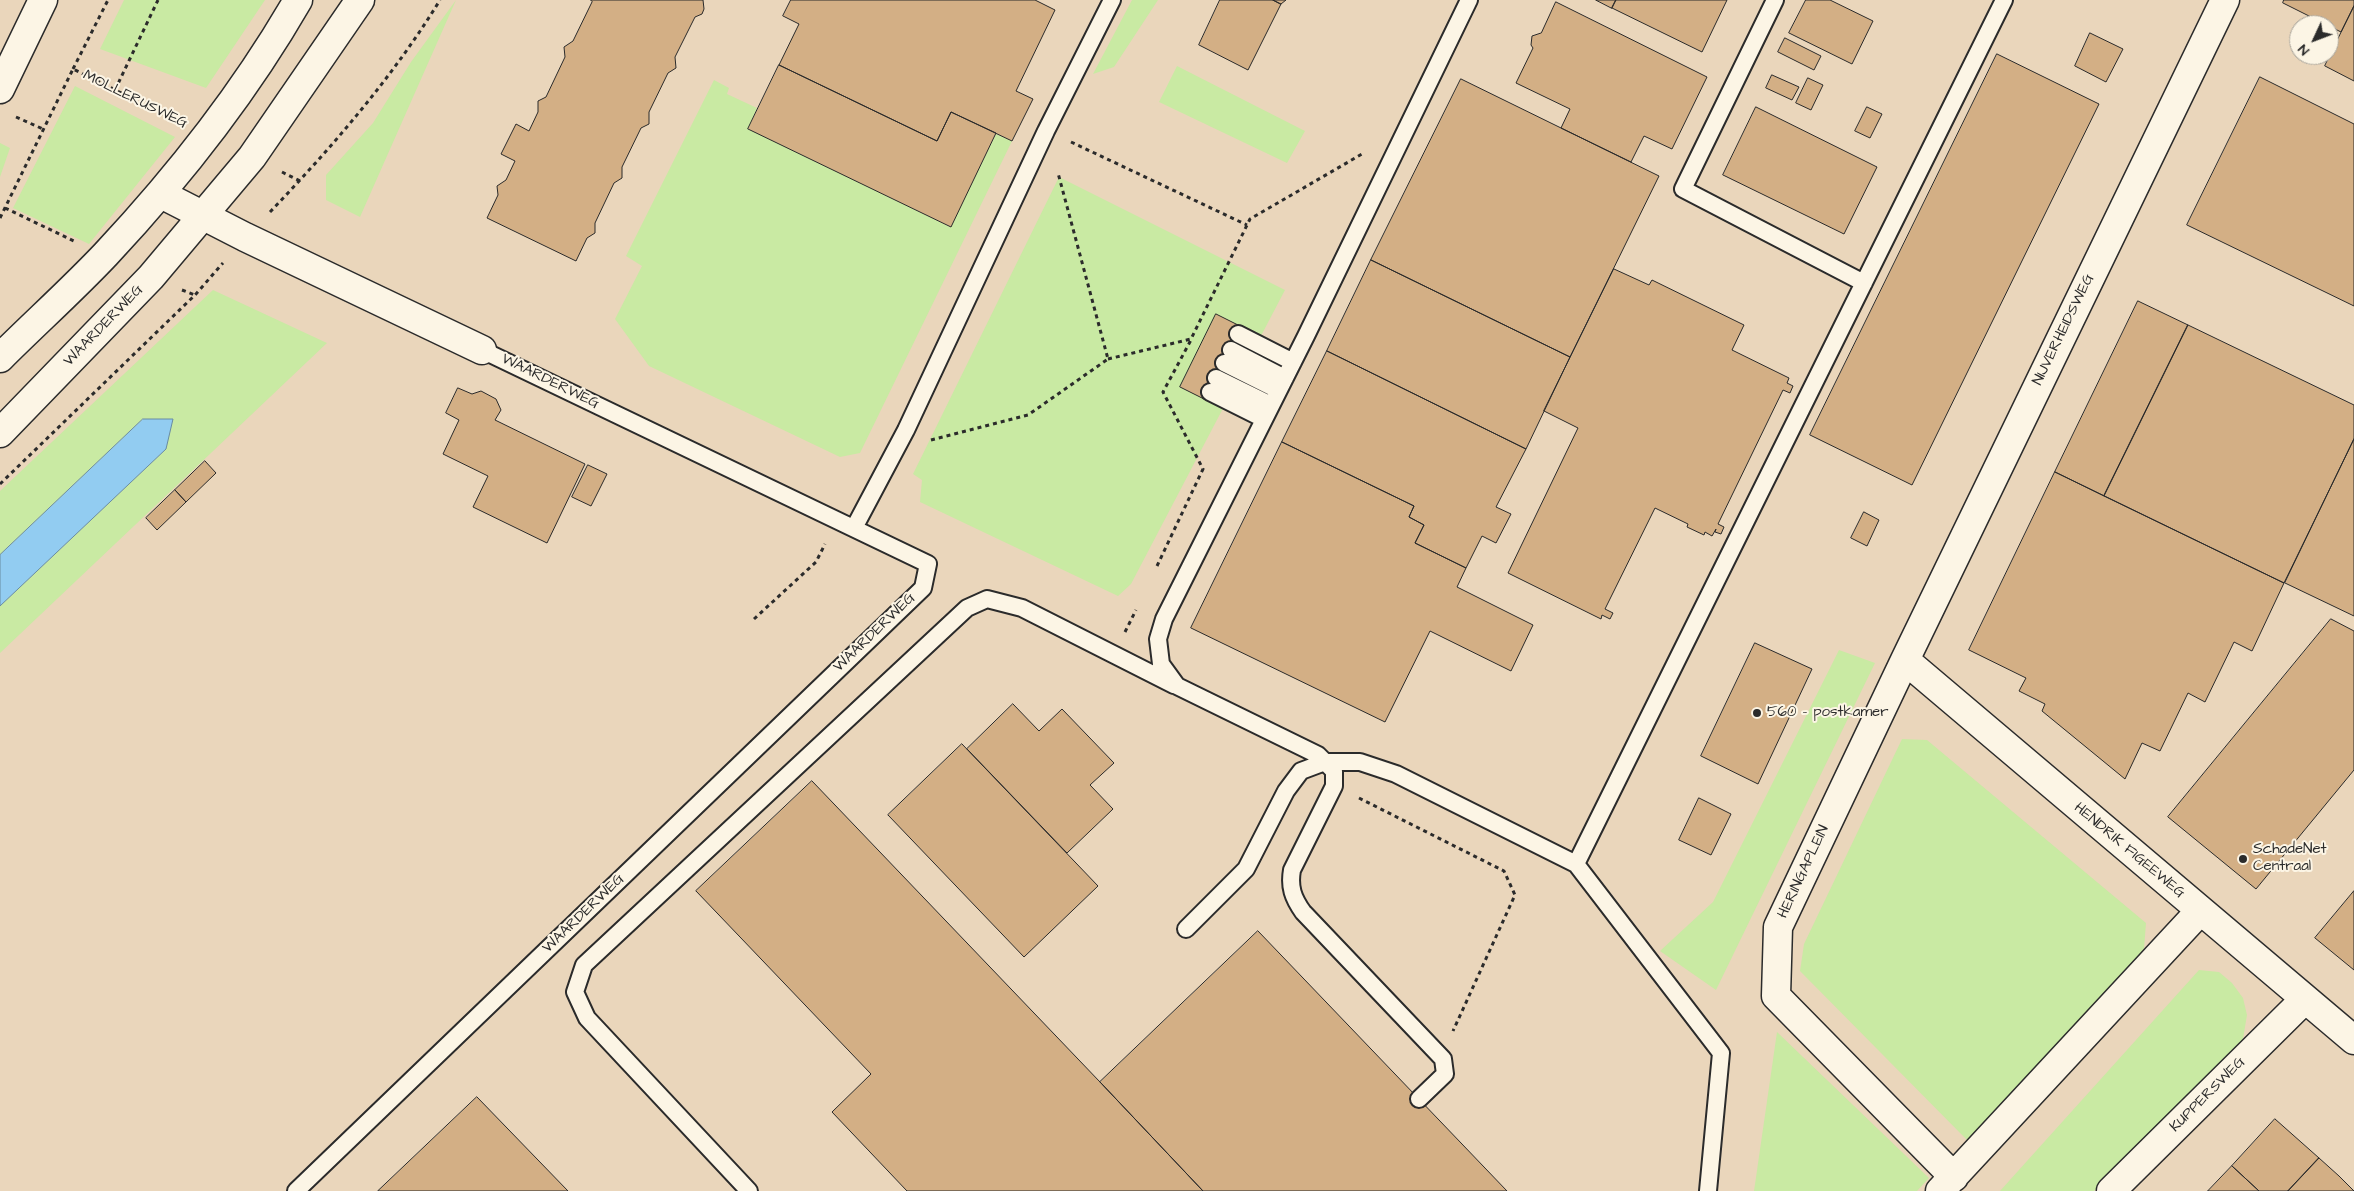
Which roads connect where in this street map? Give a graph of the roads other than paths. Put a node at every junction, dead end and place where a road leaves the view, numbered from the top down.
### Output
1 (42, 0) edge
2 (298, 0) edge
3 (360, 0) edge
4 (1112, 0) edge
5 (1469, 0) edge
6 (1775, 0) edge
7 (2004, 0) edge
8 (2224, 0) edge
9 (4, 102) edge
10 (161, 194) junction
11 (204, 214) junction
12 (1864, 283) junction
13 (1238, 334) dead end
14 (482, 350) joint
15 (1227, 356) dead end
16 (0, 358) edge
17 (1293, 362) junction
18 (1282, 384) junction
19 (1213, 385) dead end
20 (1267, 412) junction
21 (0, 433) edge
22 (854, 528) junction
23 (1905, 660) junction
24 (1177, 686) junction
25 (1325, 762) junction
26 (1576, 864) junction
27 (2200, 911) junction
28 (1186, 929) dead end
29 (2305, 999) junction
30 (2354, 1040) edge
31 (1419, 1099) dead end
32 (1947, 1184) edge
33 (296, 1191) edge
34 (749, 1191) edge
35 (1708, 1191) edge
36 (2111, 1191) edge

1 - 9 street
2 - 10 street
3 - 11 street, WAARDERWEG
4 - 22 lane
5 - 17 lane
6 - 12 lane
7 - 12 lane
8 - 23 street, NIJVERHEIDSWEG
10 - 11 street, WAARDERWEG
10 - 16 street
11 - 14 street, WAARDERWEG
11 - 21 street, WAARDERWEG
12 - 26 lane
13 - 17 lane
14 - 22 lane, WAARDERWEG
15 - 18 lane
17 - 18 lane
18 - 20 lane
19 - 20 lane
20 - 24 lane
22 - 33 lane, WAARDERWEG
23 - 27 street, HENDRIK FIGEEWEG
23 - 32 street, HERINGAPLEIN
24 - 25 lane
24 - 34 lane
25 - 26 lane
25 - 28 lane
25 - 31 lane
26 - 35 lane
27 - 29 street, HENDRIK FIGEEWEG
27 - 32 street, HERINGAPLEIN
29 - 30 street, HENDRIK FIGEEWEG
29 - 36 street, KUPPERSWEG

